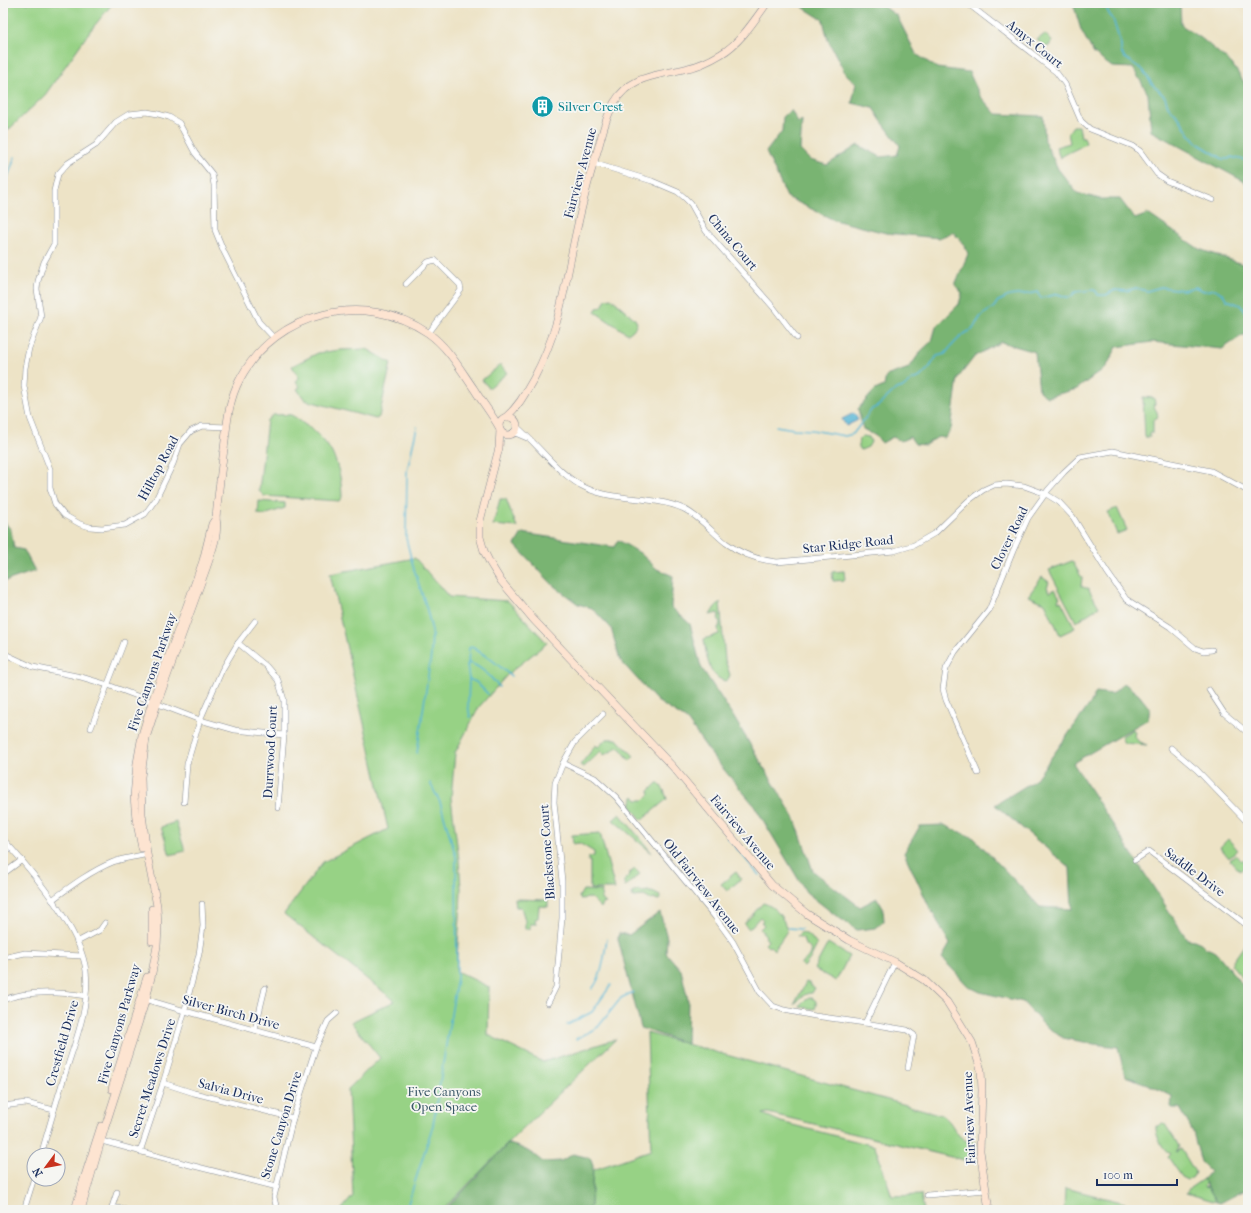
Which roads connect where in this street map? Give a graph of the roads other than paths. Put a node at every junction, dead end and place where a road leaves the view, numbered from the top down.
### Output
1 (767, 3) edge
2 (967, 3) edge
3 (593, 163) junction
4 (1213, 200) dead end
5 (406, 284) dead end
6 (428, 334) junction
7 (274, 338) junction
8 (797, 338) dead end
9 (486, 405) junction
10 (518, 406) junction
11 (505, 418) junction
12 (227, 427) junction
13 (500, 428) junction
14 (513, 428) junction
15 (500, 448) junction
16 (1248, 491) edge
17 (1046, 494) junction
18 (255, 621) dead end
19 (124, 642) dead end
20 (238, 643) junction
21 (1212, 650) dead end
22 (3, 653) edge
23 (108, 685) junction
24 (1209, 690) dead end
25 (154, 703) junction
26 (603, 714) dead end
27 (200, 720) junction
28 (91, 728) dead end
29 (1248, 733) edge
30 (284, 735) junction
31 (1171, 748) dead end
32 (563, 763) junction
33 (978, 773) dead end
34 (184, 802) dead end
35 (278, 808) dead end
36 (1247, 819) edge
37 (3, 839) edge
38 (145, 854) junction
39 (22, 860) junction
40 (1135, 860) dead end
41 (3, 874) edge
42 (52, 900) junction
43 (202, 904) dead end
44 (105, 923) dead end
45 (1248, 926) edge
46 (77, 942) junction
47 (82, 956) junction
48 (3, 958) edge
49 (895, 962) junction
50 (265, 988) dead end
51 (86, 996) junction
52 (143, 998) junction
53 (3, 1000) edge
54 (548, 1003) dead end
55 (185, 1011) junction
56 (336, 1013) dead end
57 (865, 1022) junction
58 (255, 1030) junction
59 (316, 1047) junction
60 (908, 1068) dead end
61 (163, 1083) junction
62 (3, 1106) edge
63 (54, 1110) junction
64 (293, 1118) junction
65 (99, 1140) junction
66 (43, 1147) edge
67 (140, 1152) junction
68 (31, 1187) edge
69 (277, 1187) junction
70 (986, 1190) junction
71 (117, 1192) dead end
72 (927, 1195) dead end
73 (112, 1209) edge
74 (24, 1210) edge
75 (75, 1210) edge
76 (81, 1210) edge
77 (126, 1210) edge
78 (277, 1210) edge
79 (989, 1210) edge

1 - 3 main road, Fairview Avenue
2 - 4 street, Amyx Court
3 - 8 street, China Court
3 - 10 main road, Fairview Avenue
5 - 6 street
6 - 7 main road, Five Canyons Parkway
6 - 9 main road, Five Canyons Parkway
7 - 12 main road, Five Canyons Parkway
7 - 12 street, Hilltop Road
9 - 11 main road, Five Canyons Parkway
9 - 13 main road, Five Canyons Parkway
10 - 11 main road, Fairview Avenue
10 - 14 main road, Fairview Avenue
11 - 13 main road, Fairview Avenue
11 - 14 main road
12 - 25 main road, Five Canyons Parkway
13 - 14 main road
13 - 15 main road, Fairview Avenue
14 - 15 main road, Fairview Avenue
14 - 17 street, Star Ridge Road
15 - 49 main road, Fairview Avenue
16 - 17 street, Clover Road
17 - 21 street, Star Ridge Road
17 - 33 street, Clover Road
18 - 20 street
19 - 23 street
20 - 27 street
20 - 30 street, Durrwood Court
22 - 23 street
23 - 25 street
23 - 28 street
24 - 29 street
25 - 27 street
25 - 38 main road, Five Canyons Parkway
26 - 32 street, Blackstone Court
27 - 30 street
27 - 34 street
30 - 35 street, Durrwood Court
31 - 36 street
32 - 54 street, Blackstone Court
32 - 57 street, Old Fairview Avenue
37 - 39 street, Crestfield Drive
38 - 42 street
38 - 52 main road, Five Canyons Parkway
39 - 41 street
39 - 42 street, Crestfield Drive
40 - 45 street, Saddle Drive
42 - 46 street, Crestfield Drive
43 - 55 street, Secret Meadows Drive
44 - 46 street
46 - 47 street, Crestfield Drive
47 - 48 street
47 - 51 street, Crestfield Drive
49 - 57 street
49 - 70 main road, Fairview Avenue
50 - 58 street
51 - 53 street
51 - 63 street, Crestfield Drive
52 - 55 street, Silver Birch Drive
52 - 65 main road, Five Canyons Parkway
55 - 58 street, Silver Birch Drive
55 - 61 street, Secret Meadows Drive
56 - 59 street, Stone Canyon Drive
57 - 60 street, Old Fairview Avenue
58 - 59 street, Silver Birch Drive
59 - 64 street, Stone Canyon Drive
61 - 64 street, Salvia Drive
61 - 67 street, Secret Meadows Drive
62 - 63 street
63 - 66 street, Crestfield Drive
64 - 69 street, Stone Canyon Drive
65 - 67 street, Stone Canyon Drive
65 - 75 main road, Five Canyons Parkway
65 - 76 main road, Five Canyons Parkway
67 - 69 street, Stone Canyon Drive
68 - 74 street
69 - 78 street
70 - 72 street
70 - 79 main road, Fairview Avenue
71 - 73 street
73 - 77 street

